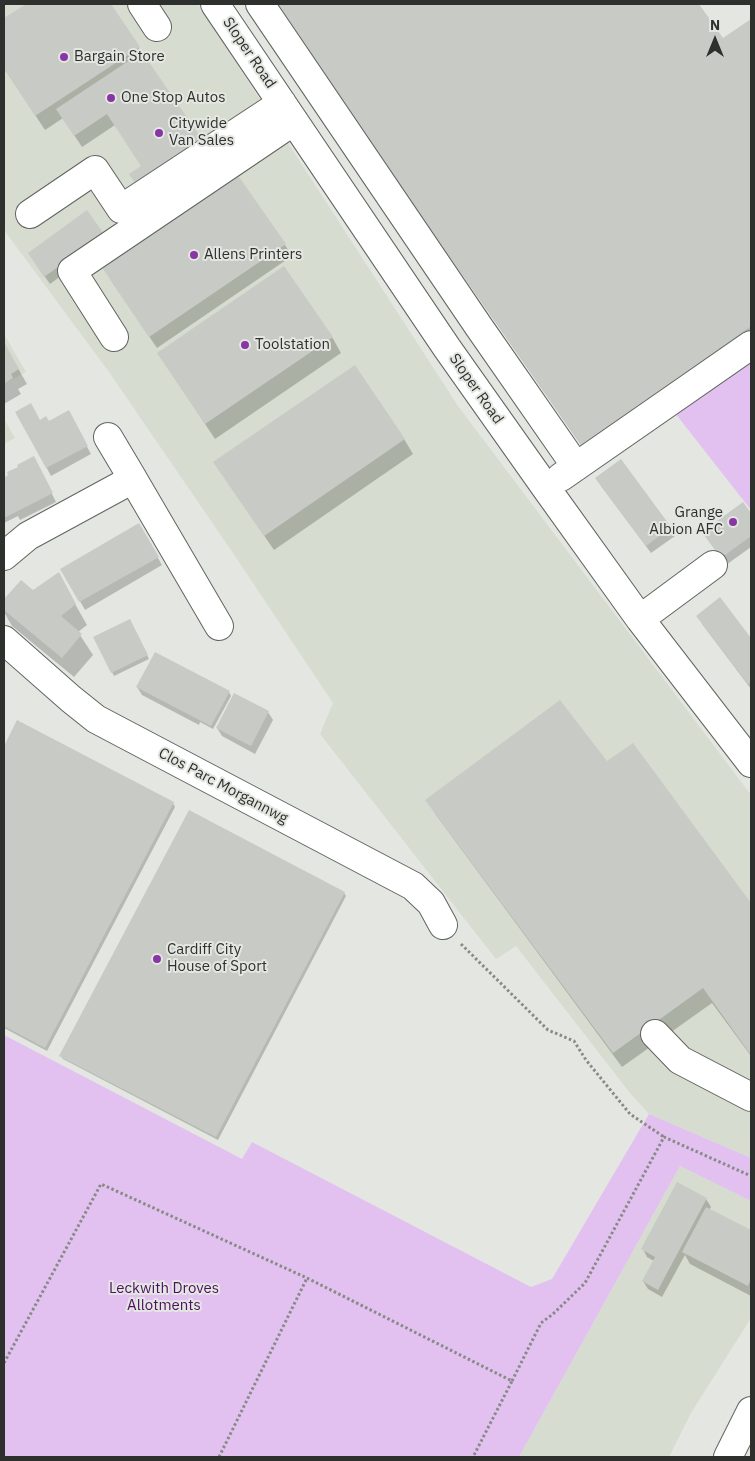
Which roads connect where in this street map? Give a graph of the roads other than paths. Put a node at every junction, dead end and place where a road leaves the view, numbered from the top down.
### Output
1 (142, 4) edge
2 (215, 4) edge
3 (260, 4) edge
4 (157, 27) dead end
5 (288, 112) junction
6 (30, 214) dead end
7 (486, 323) junction
8 (114, 337) dead end
9 (751, 345) edge
10 (447, 348) junction
11 (108, 437) dead end
12 (575, 465) junction
13 (133, 478) junction
14 (546, 488) junction
15 (4, 556) edge
16 (713, 565) dead end
17 (640, 619) junction
18 (219, 626) dead end
19 (4, 640) edge
20 (751, 763) edge
21 (443, 925) road end
22 (656, 1034) dead end
23 (751, 1097) edge
24 (751, 1411) edge
25 (728, 1457) edge

1 - 4 street
2 - 5 street, Sloper Road
3 - 7 street
5 - 6 street
5 - 8 street
5 - 10 street, Sloper Road
7 - 10 street
7 - 12 street
9 - 12 street
10 - 14 street, Sloper Road
11 - 13 street
12 - 14 street
13 - 15 street
13 - 18 street
14 - 17 street, Sloper Road
16 - 17 street
17 - 20 street, Sloper Road
19 - 21 street, Clos Parc Morgannwg
22 - 23 street
24 - 25 street

